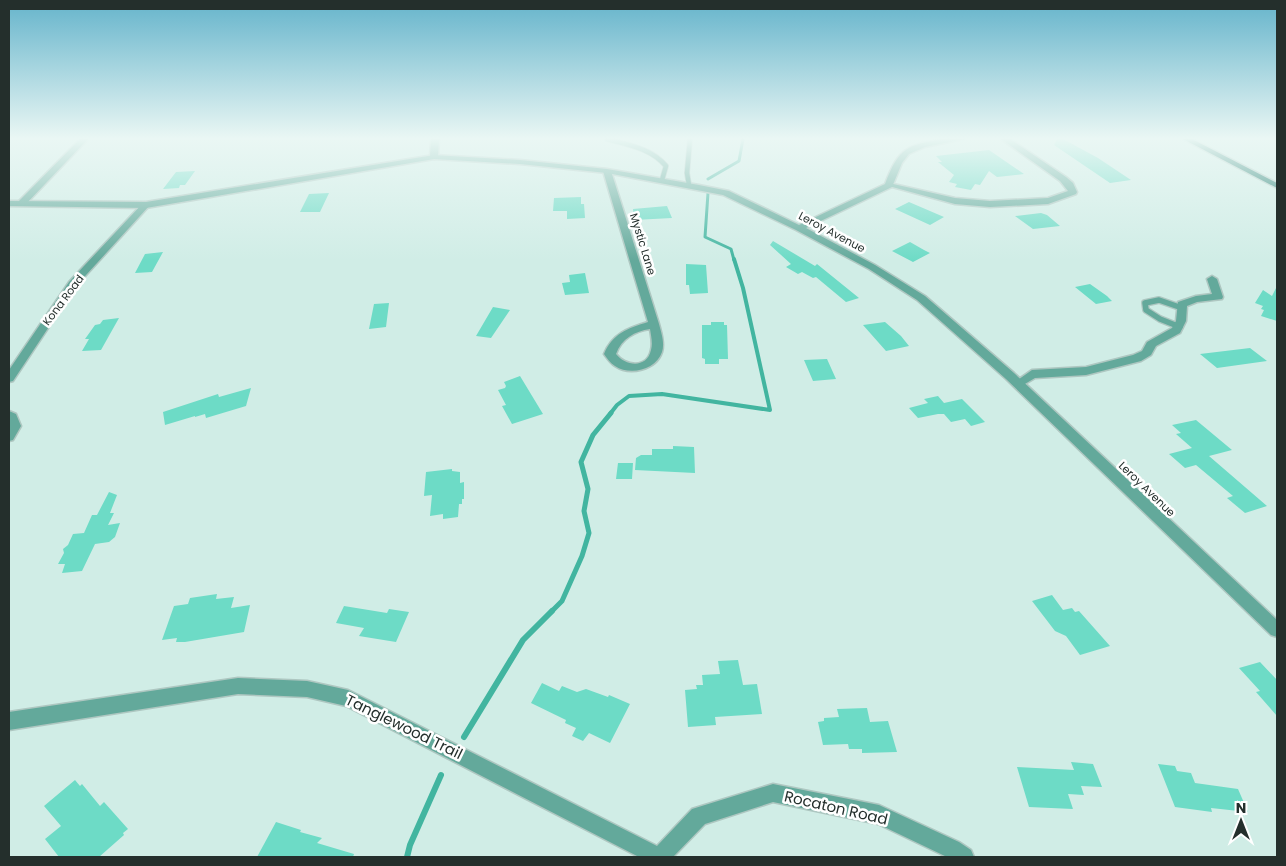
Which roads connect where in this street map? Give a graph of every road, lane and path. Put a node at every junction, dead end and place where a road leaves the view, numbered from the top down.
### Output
1 (45, 179) edge
2 (300, 179) edge
3 (610, 179) edge
4 (658, 179) edge
5 (688, 179) edge
6 (891, 179) edge
7 (1063, 179) edge
8 (1264, 179) edge
9 (662, 180) joint
10 (689, 185) junction
11 (889, 185) junction
12 (1277, 186) edge
13 (22, 203) junction
14 (9, 204) edge
15 (146, 205) junction
16 (799, 228) junction
17 (1212, 279) dead end
18 (1182, 308) junction
19 (654, 324) junction
20 (1180, 327) junction
21 (9, 378) edge
22 (1018, 384) junction
23 (9, 415) edge
24 (9, 437) edge
25 (1277, 630) edge
26 (9, 721) edge
27 (660, 857) edge
28 (964, 857) edge

1 - 13 street
2 - 15 street, Leroy Avenue
3 - 19 street, Mystic Lane
4 - 9 street, Leroy Avenue
5 - 10 lane
6 - 11 street
7 - 11 street
8 - 12 main road
9 - 10 street, Leroy Avenue
10 - 16 street, Leroy Avenue
11 - 16 street
13 - 14 street, Leroy Avenue
13 - 15 street, Leroy Avenue
15 - 21 street, Kona Road
16 - 22 street, Leroy Avenue
17 - 18 street
18 - 20 street
18 - 20 lane
19 - 19 street, Mystic Lane
20 - 22 street
22 - 25 street, Leroy Avenue
23 - 24 street
26 - 27 street, Tanglewood Trail
27 - 28 street, Rocaton Road

